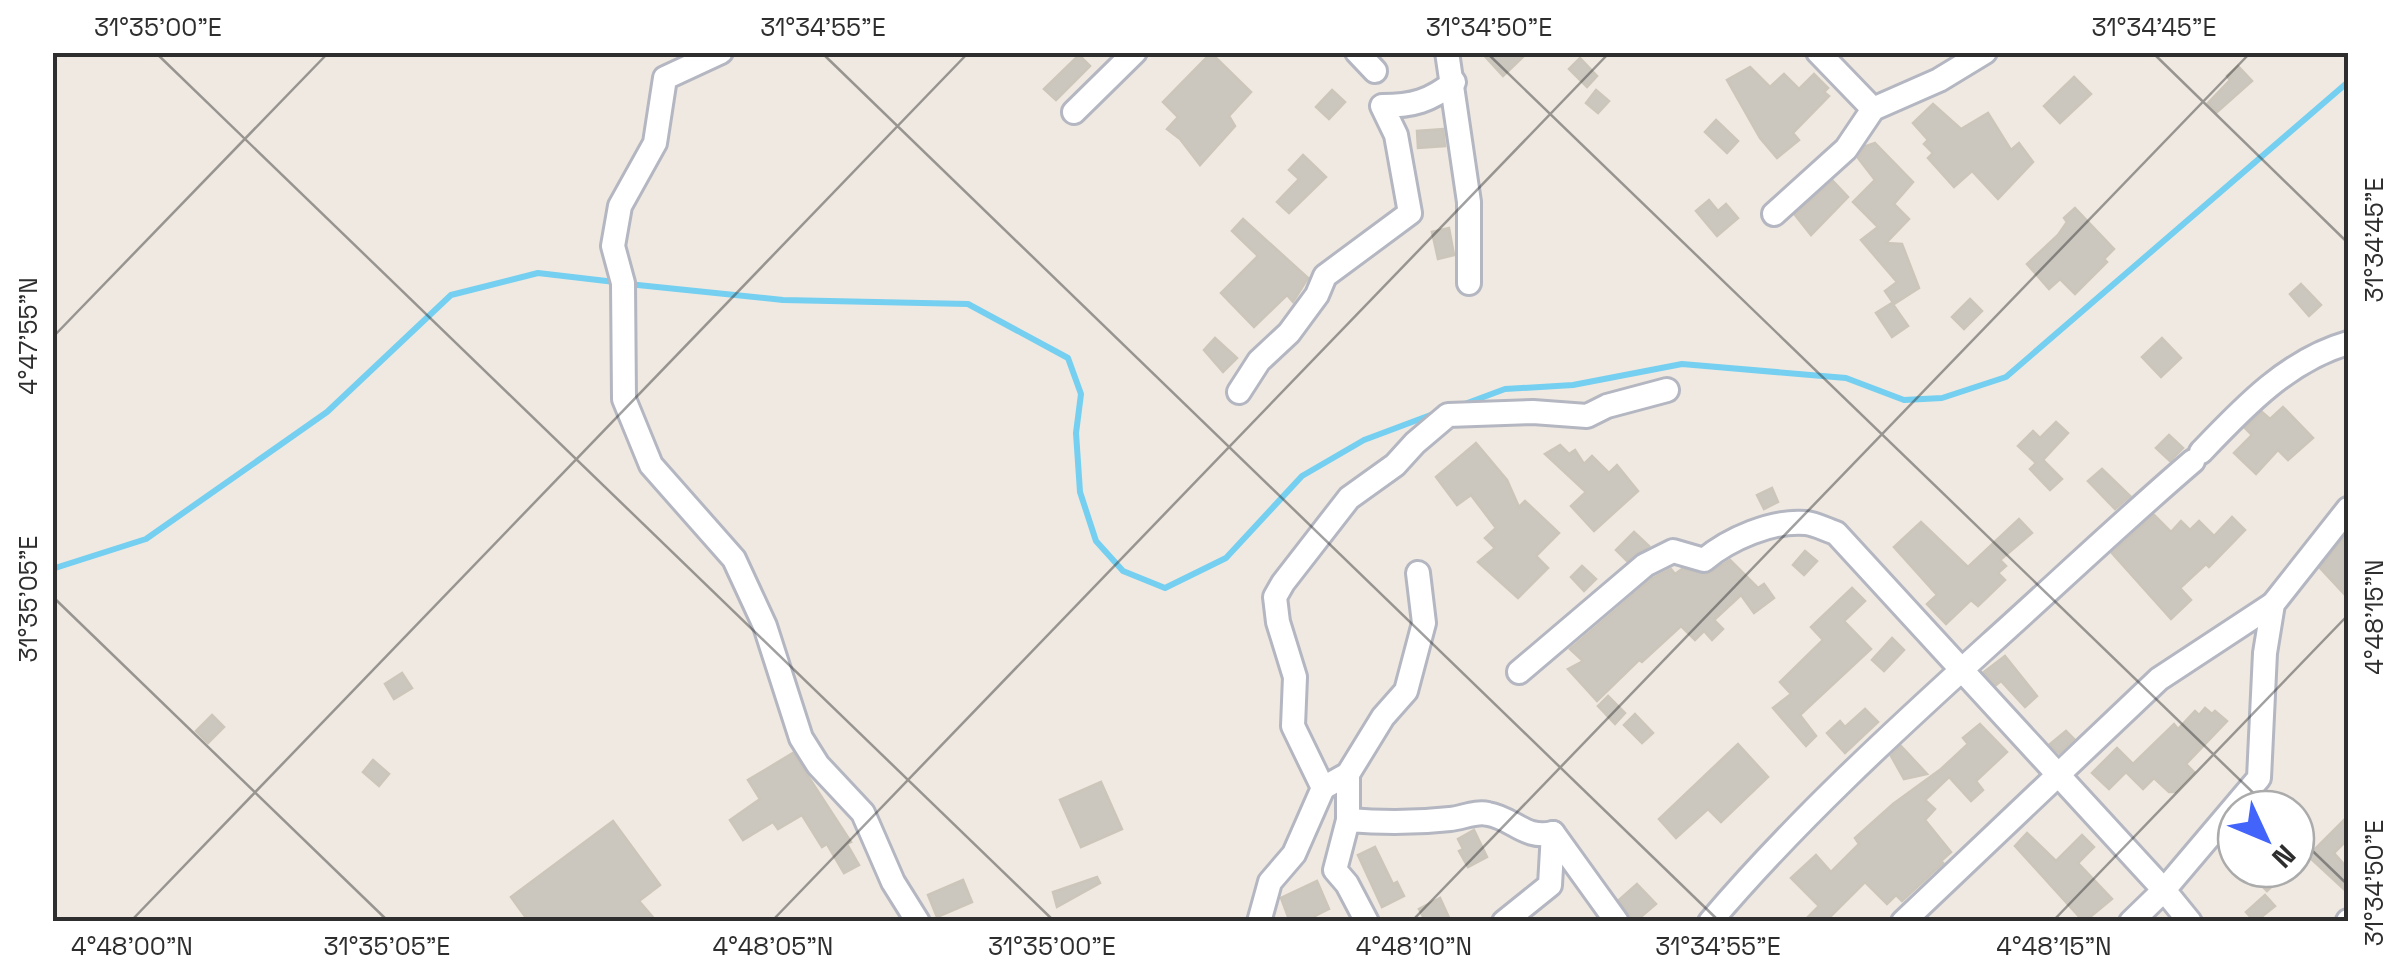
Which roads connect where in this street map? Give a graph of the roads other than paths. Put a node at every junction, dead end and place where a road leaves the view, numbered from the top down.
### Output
1 (721, 52) edge
2 (1135, 52) edge
3 (1357, 52) edge
4 (1447, 52) edge
5 (1818, 52) edge
6 (1985, 52) edge
7 (1375, 71) dead end
8 (1454, 82) junction
9 (1874, 109) junction
10 (1074, 112) dead end
11 (1774, 214) dead end
12 (1469, 283) dead end
13 (2348, 344) edge
14 (1667, 390) dead end
15 (1239, 392) dead end
16 (2348, 509) edge
17 (1418, 573) dead end
18 (2272, 604) junction
19 (1518, 672) dead end
20 (1960, 672) junction
21 (1348, 774) junction
22 (2058, 776) junction
23 (1323, 788) junction
24 (1348, 820) junction
25 (1553, 833) junction
26 (2164, 890) junction
27 (918, 922) edge
28 (1259, 922) edge
29 (1366, 922) edge
30 (1504, 922) edge
31 (1617, 922) edge
32 (1710, 922) edge
33 (1903, 922) edge
34 (2131, 922) edge
35 (2190, 922) edge

1 - 27 street
2 - 10 street
3 - 7 street
4 - 8 street
5 - 9 street
6 - 9 street
8 - 12 street
8 - 15 street
9 - 11 street
13 - 20 street
14 - 23 street
16 - 18 street
17 - 21 street
18 - 22 street
18 - 26 street
19 - 20 street
20 - 22 street
20 - 32 street
21 - 23 street
21 - 24 street
22 - 26 street
22 - 33 street
23 - 28 street
24 - 25 street
24 - 29 street
25 - 30 street
25 - 31 street
26 - 34 street
26 - 35 street

